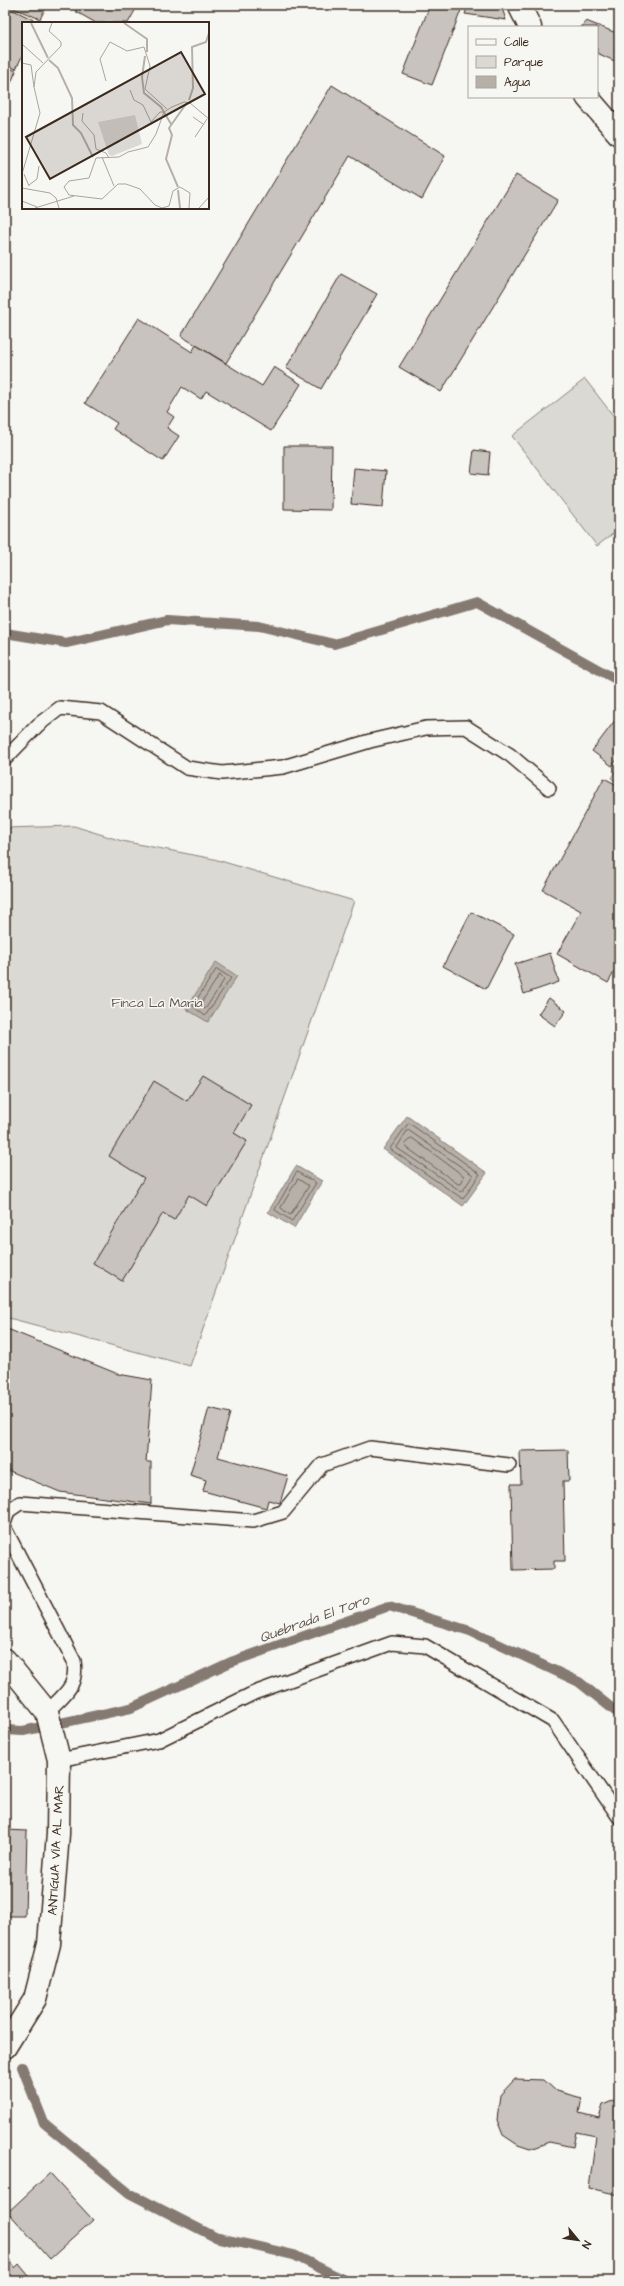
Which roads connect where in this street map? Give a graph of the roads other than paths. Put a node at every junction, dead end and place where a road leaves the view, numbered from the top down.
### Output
1 (519, 5) edge
2 (530, 26) edge
3 (588, 98) edge
4 (619, 134) edge
5 (5, 760) edge
6 (549, 788) dead end
7 (509, 1465) dead end
8 (5, 1521) edge
9 (5, 1529) edge
10 (5, 1660) edge
11 (48, 1714) junction
12 (58, 1755) junction
13 (619, 1816) edge
14 (5, 2047) edge

1 - 2 main road
3 - 4 main road
5 - 6 lane
7 - 8 lane
9 - 11 lane
10 - 11 main road, ANTIGUA VÍA AL MAR
11 - 12 main road, ANTIGUA VÍA AL MAR
12 - 13 lane
12 - 14 main road, ANTIGUA VÍA AL MAR

